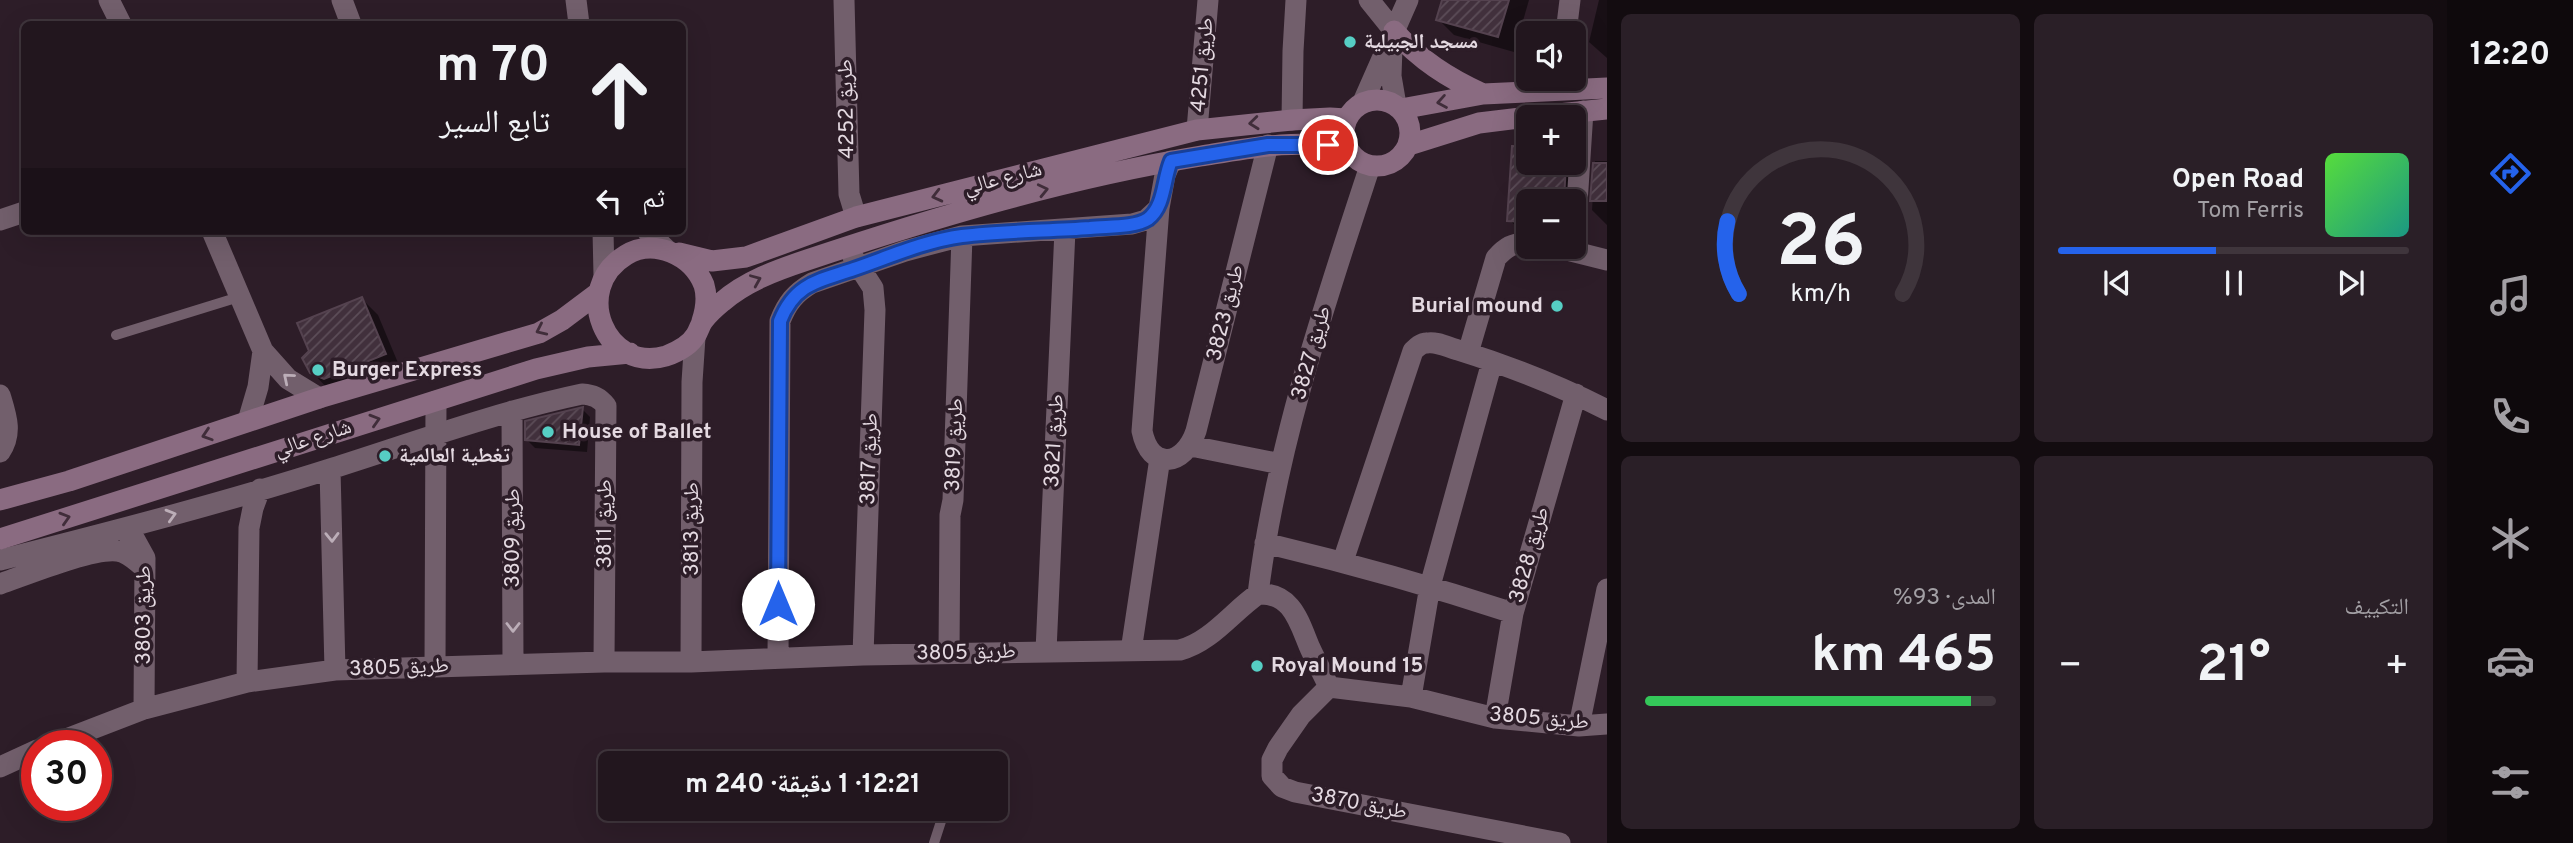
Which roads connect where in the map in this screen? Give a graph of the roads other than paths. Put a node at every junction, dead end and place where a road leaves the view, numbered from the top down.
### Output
1 (110, 0) edge
2 (342, 0) edge
3 (576, 0) edge
4 (844, 0) edge
5 (1208, 0) edge
6 (1296, 0) edge
7 (1369, 0) edge
8 (1408, 0) edge
9 (1570, 0) edge
10 (120, 21) edge
11 (350, 21) edge
12 (579, 21) edge
13 (1567, 21) edge
14 (1394, 31) junction
15 (1586, 86) edge
16 (1607, 88) edge
17 (1516, 90) edge
18 (1483, 94) junction
19 (1363, 102) junction
20 (1398, 107) junction
21 (1607, 109) edge
22 (1586, 111) edge
23 (1346, 119) junction
24 (1516, 119) edge
25 (1292, 120) junction
26 (1197, 130) junction
27 (1268, 145) junction
28 (1409, 145) junction
29 (1348, 149) junction
30 (1171, 161) junction
31 (1370, 166) junction
32 (1159, 208) junction
33 (21, 213) edge
34 (856, 217) junction
35 (0, 220) edge
36 (1065, 230) junction
37 (214, 235) edge
38 (603, 235) edge
39 (650, 235) edge
40 (962, 236) junction
41 (1516, 243) edge
42 (847, 247) junction
43 (667, 250) junction
44 (1586, 254) edge
45 (1607, 260) edge
46 (860, 267) junction
47 (601, 284) junction
48 (239, 297) junction
49 (699, 329) junction
50 (116, 335) dead end
51 (263, 351) junction
52 (629, 353) junction
53 (1468, 354) junction
54 (665, 356) junction
55 (1492, 362) junction
56 (1576, 394) junction
57 (0, 395) edge
58 (692, 397) junction
59 (319, 398) junction
60 (436, 401) junction
61 (1607, 410) edge
62 (512, 411) junction
63 (248, 421) junction
64 (436, 434) junction
65 (1191, 446) junction
66 (0, 452) edge
67 (1160, 458) junction
68 (1281, 464) junction
69 (330, 469) junction
70 (260, 489) junction
71 (0, 500) edge
72 (220, 500) junction
73 (249, 528) junction
74 (122, 529) junction
75 (0, 539) edge
76 (1265, 543) junction
77 (0, 560) edge
78 (1343, 561) junction
79 (145, 568) junction
80 (0, 584) edge
81 (1430, 586) junction
82 (1607, 590) edge
83 (1258, 594) junction
84 (1513, 613) junction
85 (1046, 651) junction
86 (1131, 651) junction
87 (949, 653) junction
88 (863, 655) junction
89 (778, 658) junction
90 (604, 662) junction
91 (691, 662) junction
92 (513, 664) junction
93 (435, 667) junction
94 (335, 670) junction
95 (247, 682) junction
96 (1329, 687) junction
97 (1411, 697) junction
98 (145, 709) junction
99 (1495, 718) junction
100 (1607, 724) edge
101 (1579, 726) junction
102 (90, 730) edge
103 (21, 757) edge
104 (0, 767) edge
105 (941, 821) edge
106 (934, 843) edge
107 (1560, 843) edge

1 - 10 street
2 - 11 street
3 - 12 street
4 - 34 street, طريق 4252
5 - 26 street, طريق 4251
6 - 25 street
7 - 14 street
8 - 14 street
9 - 13 street
14 - 18 street
14 - 19 street
14 - 20 street
15 - 16 street
17 - 18 street
18 -> 20 street
19 - 20 street
19 - 23 street
20 - 28 street
21 - 22 street
23 - 25 street, شارع عالي
23 - 29 street
24 - 28 street
25 -> 26 street, شارع عالي
26 -> 34 street, شارع عالي
27 - 29 street, شارع عالي
27 - 30 street, شارع عالي
27 - 65 street, طريق 3823
28 - 31 street
29 - 31 street
30 - 32 street
42 -> 30 street, شارع عالي
31 - 68 street, طريق 3827
32 - 36 street
32 - 67 street
33 - 35 street
34 - 43 street, شارع عالي
36 - 40 street
36 - 85 street, طريق 3821
37 - 48 street
38 - 47 street
39 - 43 street
40 - 46 street
40 - 87 street, طريق 3819
41 - 53 street
42 - 46 street, طريق 3817
49 -> 42 street, شارع عالي
43 - 47 street
43 - 49 street
44 - 45 street
46 - 88 street, طريق 3817
46 - 89 street
47 - 52 street
47 -> 59 street, شارع عالي
48 - 50 lane
48 - 51 street
49 - 54 street
49 - 58 street, طريق 3813
59 -> 51 street
51 - 63 street
52 - 54 street
52 - 60 street, شارع عالي
53 - 55 street
53 - 78 street
54 - 58 street
55 - 56 street
55 - 81 street
56 - 61 street
56 - 84 street, طريق 3828
57 - 66 street
58 - 91 street, طريق 3813
59 - 63 street, شارع عالي
60 - 64 street
75 -> 60 street, شارع عالي
62 - 64 street
62 - 90 street, طريق 3811
62 -> 92 street, طريق 3809
63 -> 71 street, شارع عالي
64 - 69 street
64 - 93 street
65 - 67 street
65 - 68 street
67 - 86 street
68 - 76 street, طريق 3827
69 - 70 street
69 -> 94 street
70 - 72 street
70 - 73 street
72 - 73 street
74 -> 72 street
73 - 95 street
74 - 77 street
74 - 79 street, طريق 3803
76 - 78 street
76 - 83 street, طريق 3827
78 - 81 street
79 - 80 street
79 - 98 street, طريق 3803
81 - 84 street
81 - 97 street
82 - 101 street
83 - 86 street, طريق 3805
83 - 96 street
84 - 99 street, طريق 3828
85 - 86 street, طريق 3805
85 - 87 street, طريق 3805
87 - 88 street, طريق 3805
88 - 89 street, طريق 3805
89 - 91 street, طريق 3805
90 - 91 street, طريق 3805
90 - 92 street, طريق 3805
92 - 93 street, طريق 3805
93 - 94 street, طريق 3805
94 - 95 street, طريق 3805
95 - 98 street, طريق 3805
96 - 97 street, طريق 3805
96 - 107 street, طريق 3870
97 - 99 street, طريق 3805
98 - 102 street, طريق 3805
99 - 101 street, طريق 3805
100 - 101 street, طريق 3805
103 - 104 street
105 - 106 lane

